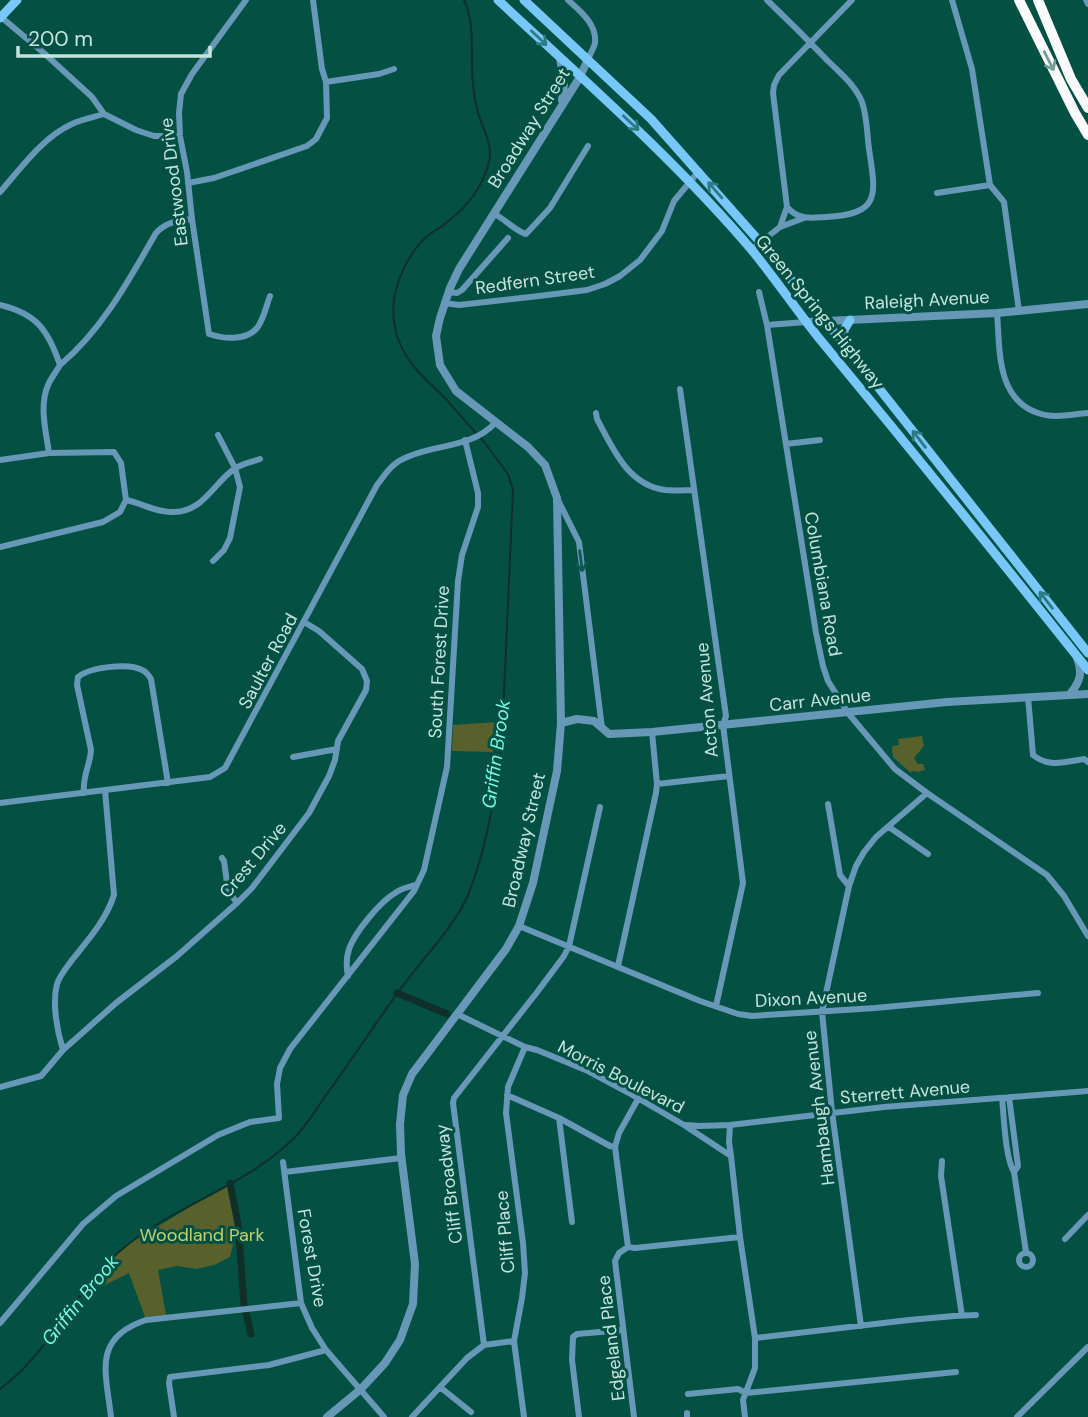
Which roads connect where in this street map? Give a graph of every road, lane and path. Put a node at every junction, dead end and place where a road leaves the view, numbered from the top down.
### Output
1 (17, 0) edge
2 (246, 0) edge
3 (313, 0) edge
4 (498, 0) edge
5 (524, 0) edge
6 (568, 0) edge
7 (767, 0) edge
8 (852, 0) edge
9 (952, 0) edge
10 (1019, 0) edge
11 (1038, 0) edge
12 (0, 17) edge
13 (810, 43) junction
14 (561, 58) junction
15 (588, 59) junction
16 (394, 69) dead end
17 (580, 77) junction
18 (326, 82) junction
19 (562, 104) junction
20 (1088, 108) edge
21 (104, 114) junction
22 (1088, 135) edge
23 (180, 136) junction
24 (588, 146) dead end
25 (699, 171) junction
26 (690, 182) junction
27 (188, 183) junction
28 (990, 185) junction
29 (0, 192) edge
30 (937, 193) dead end
31 (788, 207) junction
32 (495, 214) junction
33 (804, 218) junction
34 (192, 219) junction
35 (780, 227) junction
36 (508, 238) dead end
37 (760, 242) junction
38 (751, 250) junction
39 (448, 292) junction
40 (759, 292) dead end
41 (270, 296) dead end
42 (444, 303) junction
43 (1088, 304) edge
44 (0, 305) edge
45 (1019, 311) junction
46 (997, 313) junction
47 (850, 320) junction
48 (825, 321) junction
49 (806, 322) junction
50 (767, 325) junction
51 (844, 344) junction
52 (60, 365) junction
53 (680, 389) dead end
54 (596, 413) dead end
55 (1088, 413) edge
56 (495, 423) junction
57 (218, 435) dead end
58 (468, 439) junction
59 (820, 440) dead end
60 (786, 444) junction
61 (49, 453) junction
62 (260, 459) dead end
63 (0, 460) edge
64 (235, 468) junction
65 (694, 490) junction
66 (558, 498) junction
67 (126, 500) junction
68 (0, 547) edge
69 (213, 561) dead end
70 (304, 622) junction
71 (1074, 653) junction
72 (1088, 653) edge
73 (1088, 670) edge
74 (1070, 694) junction
75 (1088, 694) edge
76 (1028, 696) junction
77 (848, 713) junction
78 (561, 723) junction
79 (723, 725) junction
80 (602, 729) junction
81 (652, 733) junction
82 (337, 749) junction
83 (293, 757) dead end
84 (1088, 762) edge
85 (729, 776) junction
86 (168, 783) junction
87 (657, 783) junction
88 (105, 790) junction
89 (84, 793) junction
90 (927, 793) junction
91 (0, 803) edge
92 (828, 804) dead end
93 (600, 807) dead end
94 (889, 827) junction
95 (928, 854) dead end
96 (222, 858) dead end
97 (416, 886) junction
98 (849, 886) junction
99 (237, 903) junction
100 (519, 926) junction
101 (1088, 936) edge
102 (569, 946) junction
103 (618, 966) junction
104 (348, 976) junction
105 (1038, 993) dead end
106 (716, 1006) junction
107 (822, 1012) junction
108 (457, 1014) junction
109 (502, 1036) junction
110 (525, 1047) junction
111 (63, 1050) junction
112 (0, 1087) edge
113 (1088, 1091) edge
114 (507, 1095) junction
115 (1006, 1097) junction
116 (638, 1099) junction
117 (832, 1112) junction
118 (559, 1118) junction
119 (684, 1125) junction
120 (730, 1125) junction
121 (615, 1147) junction
122 (731, 1156) junction
123 (401, 1158) junction
124 (283, 1161) dead end
125 (942, 1161) dead end
126 (285, 1171) junction
127 (1088, 1215) edge
128 (572, 1222) dead end
129 (740, 1237) junction
130 (1065, 1239) dead end
131 (628, 1247) junction
132 (1026, 1252) dead end
133 (301, 1303) junction
134 (976, 1315) dead end
135 (962, 1316) junction
136 (0, 1324) edge
137 (861, 1326) junction
138 (623, 1330) junction
139 (755, 1338) junction
140 (514, 1341) junction
141 (484, 1345) junction
142 (1088, 1347) edge
143 (326, 1350) junction
144 (957, 1372) dead end
145 (440, 1387) junction
146 (361, 1389) junction
147 (746, 1393) junction
148 (688, 1394) dead end
149 (471, 1412) dead end
150 (111, 1417) edge
151 (174, 1417) edge
152 (327, 1417) edge
153 (384, 1417) edge
154 (412, 1417) edge
155 (524, 1417) edge
156 (579, 1417) edge
157 (634, 1417) edge
158 (745, 1417) edge
159 (1017, 1417) edge

1 - 12 main road
2 - 23 street, Eastwood Drive
3 - 18 street
4 -> 14 main road, Green Springs Highway
5 - 15 main road, Green Springs Highway
6 - 15 street
7 - 13 street
8 - 13 street
9 - 28 street
10 -> 22 highway
11 - 20 highway
12 - 21 street
13 - 31 street
13 - 33 street
14 - 17 main road, Green Springs Highway
14 - 19 street
15 - 17 street, Broadway Street
15 - 25 main road, Green Springs Highway
16 - 18 street
17 - 19 street, Broadway Street
17 -> 26 main road, Green Springs Highway
18 - 27 street
19 - 32 street, Broadway Street
21 - 23 street
21 - 29 street
23 - 27 street, Eastwood Drive
24 - 32 street, Broadway Street
25 - 26 street, Redfern Street
37 -> 25 main road, Green Springs Highway
26 - 38 main road, Green Springs Highway
26 - 42 street, Redfern Street
27 - 34 street, Eastwood Drive
28 - 30 street
28 - 45 street
31 - 33 street
31 - 35 street
32 - 39 street, Broadway Street
33 - 35 street
34 - 41 street, Eastwood Drive
34 - 52 street
35 - 37 street
36 - 39 street
37 - 38 street
37 - 48 main road, Green Springs Highway
38 - 49 main road, Green Springs Highway
39 - 42 street, Broadway Street
40 - 50 street, Columbiana Road
42 - 56 street, Broadway Street
43 - 45 street, Raleigh Avenue
44 - 52 street
45 - 46 street, Raleigh Avenue
46 - 47 street, Raleigh Avenue
46 - 55 street
47 - 48 street, Raleigh Avenue
47 - 51 main road
48 - 49 street, Raleigh Avenue
48 - 51 main road, Green Springs Highway
49 - 50 street, Raleigh Avenue
49 - 71 main road, Green Springs Highway
50 - 60 street, Columbiana Road
72 -> 51 main road, Green Springs Highway
52 - 61 street
53 - 65 street, Acton Avenue
54 - 65 street
56 - 58 street, Saulter Road
56 - 66 street, Broadway Street
57 - 64 street
58 - 70 street, Saulter Road
58 - 97 street, South Forest Drive
59 - 60 street
60 - 77 street, Columbiana Road
61 - 63 street
61 - 67 street
62 - 64 street
64 - 67 street
64 - 69 street
65 - 79 street, Acton Avenue
66 - 78 street, Broadway Street
66 -> 80 street
67 - 68 street
70 - 82 street, Crest Drive
70 - 86 street, Saulter Road
71 - 73 main road, Green Springs Highway
71 - 74 street
74 - 75 street, Carr Avenue
74 - 76 street, Carr Avenue
76 - 77 street, Carr Avenue
76 - 84 street
77 - 79 street, Carr Avenue
77 - 90 street, Columbiana Road
78 - 80 street, Carr Avenue
78 - 100 street, Broadway Street
79 - 81 street, Carr Avenue
79 - 85 street, Acton Avenue
80 - 81 street, Carr Avenue
81 - 87 street
82 - 83 street
82 - 99 street, Crest Drive
85 - 87 street
85 - 106 street, Acton Avenue
86 - 88 street, Saulter Road
86 - 89 street
87 - 103 street
88 - 89 street, Saulter Road
88 - 111 street
89 - 91 street, Saulter Road
90 - 94 street, Hambaugh Avenue
90 - 101 street, Columbiana Road
92 - 98 street
93 - 102 street
94 - 95 street
94 - 98 street, Hambaugh Avenue
96 - 99 street
97 - 104 street, South Forest Drive
97 - 104 street
98 - 107 street, Hambaugh Avenue
99 - 111 street, Crest Drive
100 - 102 street, Dixon Avenue
100 - 108 street, Broadway Street
102 - 103 street, Dixon Avenue
102 - 109 street, Cliff Broadway
103 - 106 street, Dixon Avenue
104 - 136 street, South Forest Drive
105 - 107 street, Dixon Avenue
106 - 107 street, Dixon Avenue
107 - 117 street, Hambaugh Avenue
108 - 109 street, Morris Boulevard
108 - 123 street, Broadway Street
109 - 110 street, Morris Boulevard
109 - 141 street, Cliff Broadway
110 - 114 street, Cliff Place
110 - 116 street, Morris Boulevard
111 - 112 street, Crest Drive
113 - 115 street, Sterrett Avenue
114 - 118 street
114 - 140 street, Cliff Place
115 - 117 street, Sterrett Avenue
115 - 132 street
116 - 119 street, Morris Boulevard
116 - 121 street
117 - 120 street, Sterrett Avenue
117 - 137 street, Hambaugh Avenue
118 - 121 street
118 - 128 street
119 - 120 street, Sterrett Avenue
119 - 122 street, Morris Boulevard
120 - 122 street
121 - 131 street, Edgeland Place
122 - 129 street
123 - 126 street
123 - 146 street, Broadway Street
124 - 126 street, Forest Drive
125 - 135 street
126 - 133 street, Forest Drive
127 - 130 street
129 - 131 street
129 - 139 street
131 - 138 street, Edgeland Place
133 - 143 street, Forest Drive
133 - 150 street
134 - 135 street
135 - 137 street
137 - 139 street
138 - 156 street
138 - 157 street, Edgeland Place
139 - 147 street
140 - 141 street
140 - 155 street, Cliff Place
141 - 145 street
142 - 159 street
143 - 146 street, Forest Drive
143 - 151 street
144 - 147 street
145 - 149 street
145 - 154 street
146 - 152 street, Broadway Street
146 - 153 street, Forest Drive
147 - 148 street
147 - 158 street

